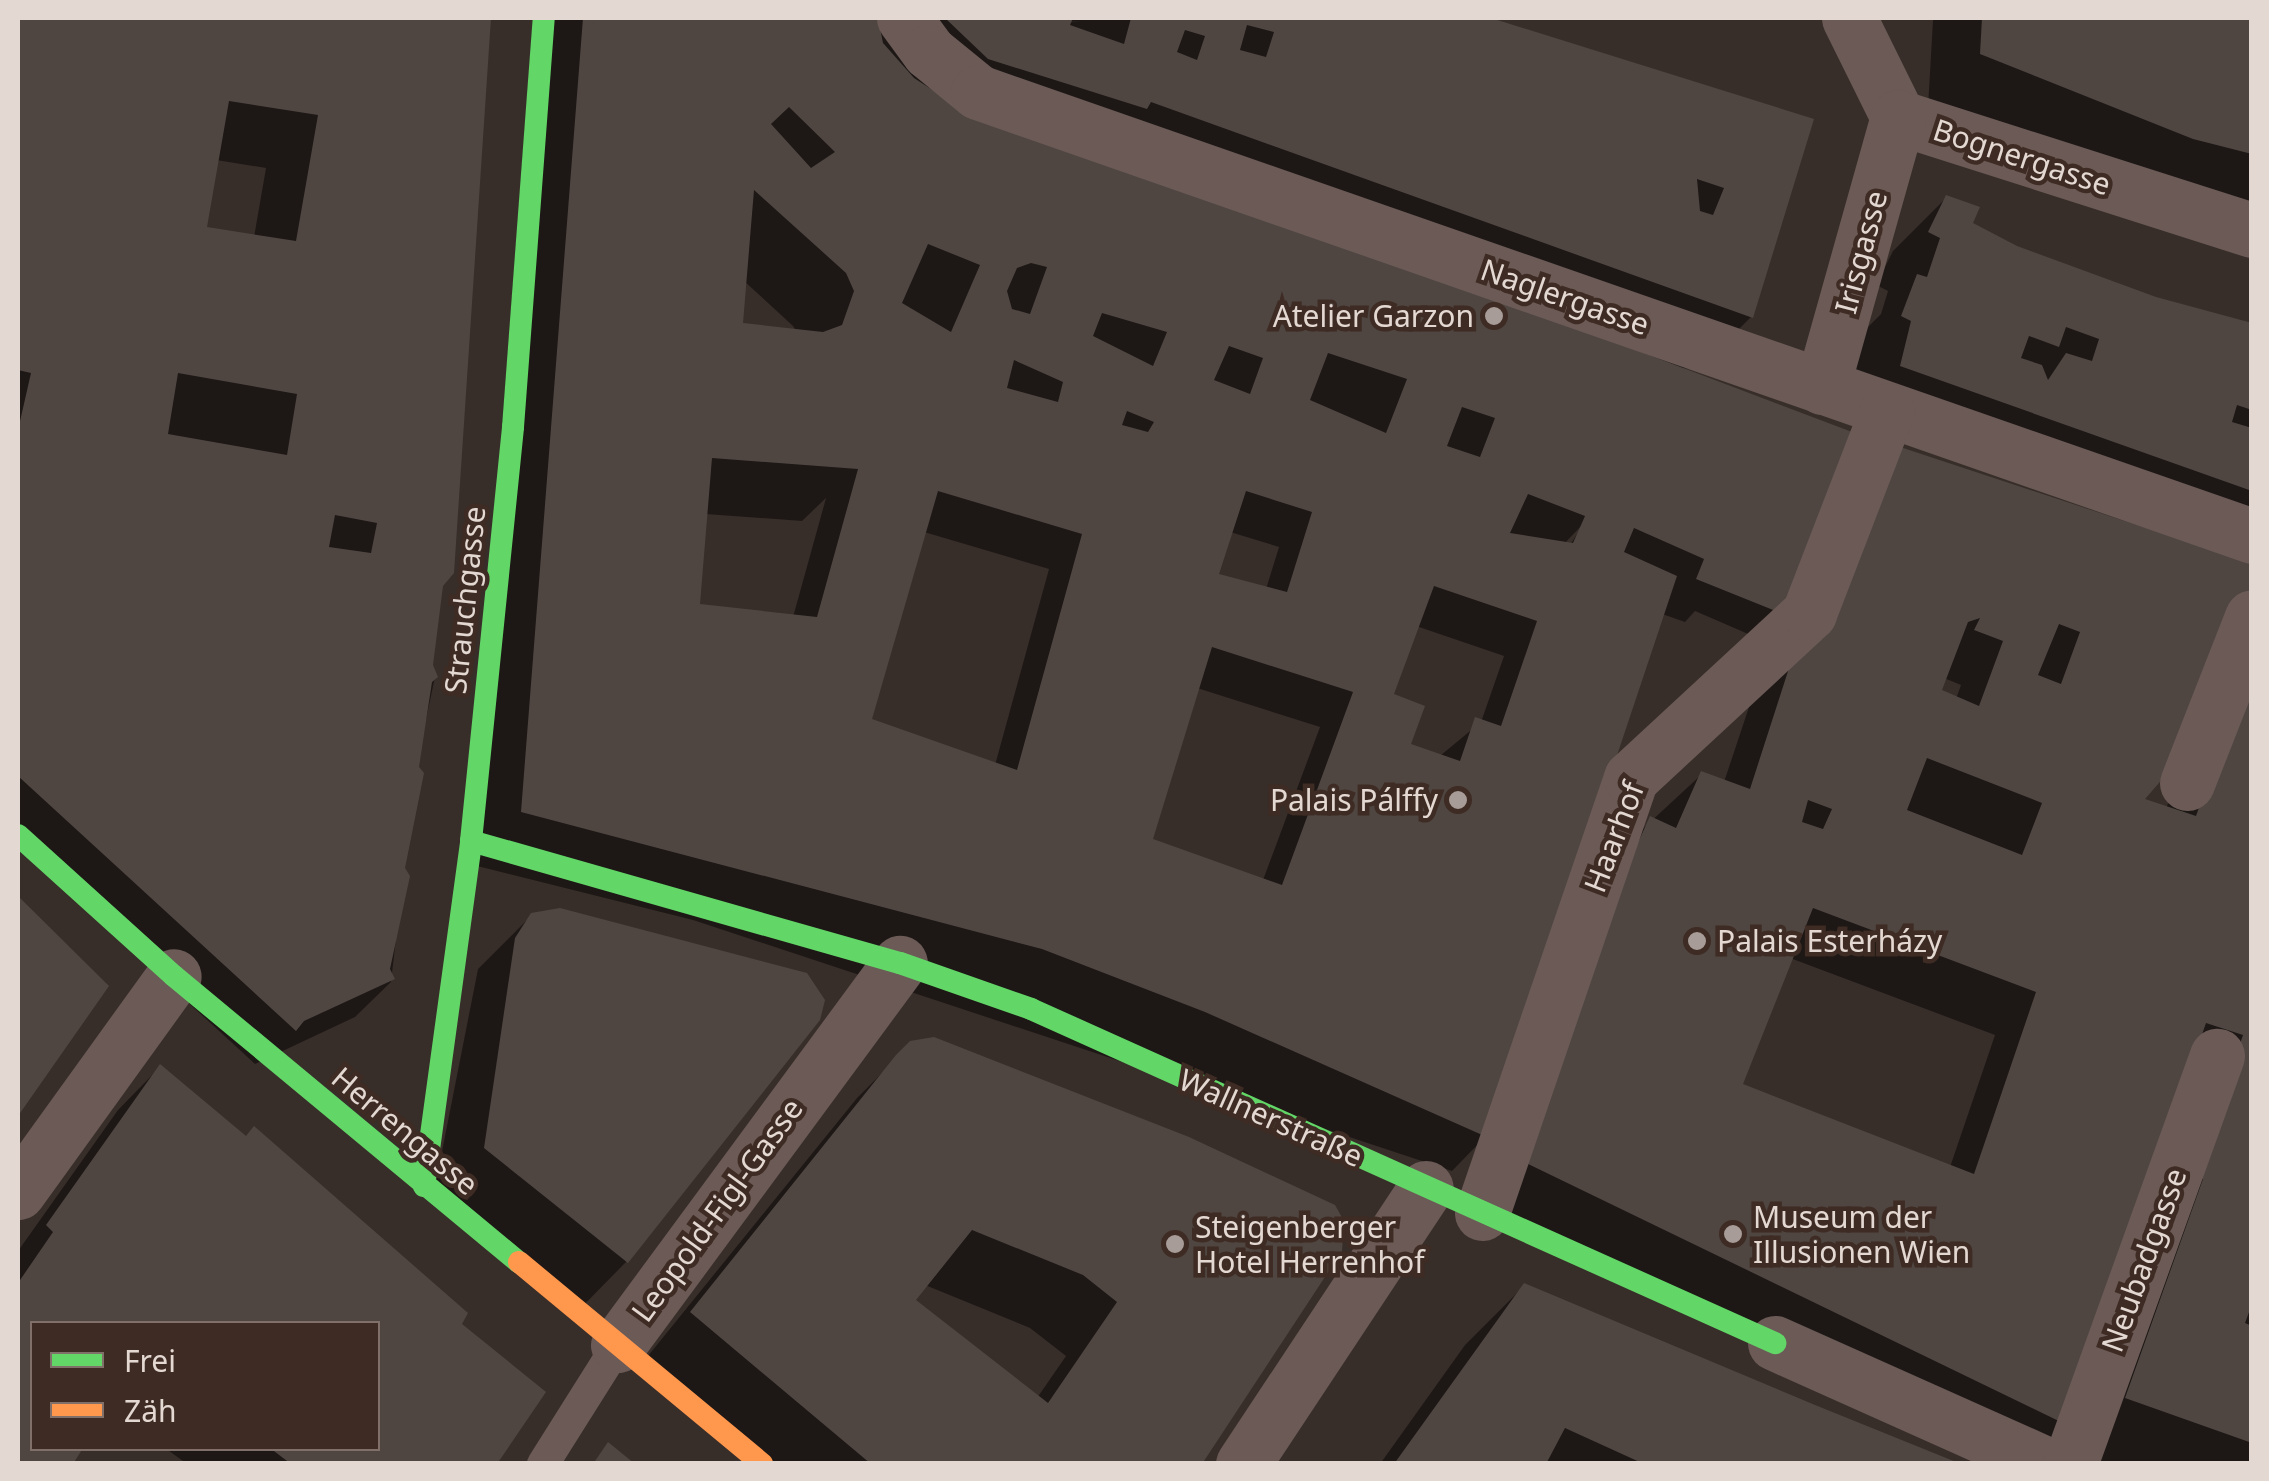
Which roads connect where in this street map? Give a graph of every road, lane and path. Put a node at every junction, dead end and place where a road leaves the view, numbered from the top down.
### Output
1 (544, 18) edge
2 (904, 18) edge
3 (1850, 18) edge
4 (1898, 117) junction
5 (2252, 230) edge
6 (1822, 387) junction
7 (1886, 411) junction
8 (2252, 536) edge
9 (2252, 616) edge
10 (2187, 783) dead end
11 (18, 836) edge
12 (471, 842) junction
13 (900, 963) junction
14 (174, 976) junction
15 (2217, 1056) dead end
16 (424, 1186) junction
17 (1426, 1188) junction
18 (18, 1192) edge
19 (1482, 1214) junction
20 (1775, 1343) joint
21 (618, 1345) junction
22 (543, 1464) edge
23 (762, 1464) edge
24 (1243, 1464) edge
25 (2046, 1464) edge
26 (2070, 1464) edge

1 - 12 street, Strauchgasse
2 - 6 street, Naglergasse
3 - 4 street, Bognergasse
4 - 5 street, Bognergasse
4 - 6 street, Irisgasse
6 - 7 street, Naglergasse
7 - 8 street, Naglergasse
7 - 19 street, Haarhof
9 - 10 street
11 - 14 street, Herrengasse
12 - 13 street, Wallnerstraße
12 - 16 street, Strauchgasse
13 - 17 street, Wallnerstraße
13 - 21 street, Leopold-Figl-Gasse
14 - 16 street, Herrengasse
14 - 18 street
15 - 26 street, Neubadgasse
16 - 21 street, Herrengasse
17 - 19 street, Wallnerstraße
17 - 24 street
19 - 20 street, Wallnerstraße
20 - 25 street, Wallnerstraße
21 - 22 lane, Leopold-Figl-Gasse
21 - 23 street, Herrengasse

